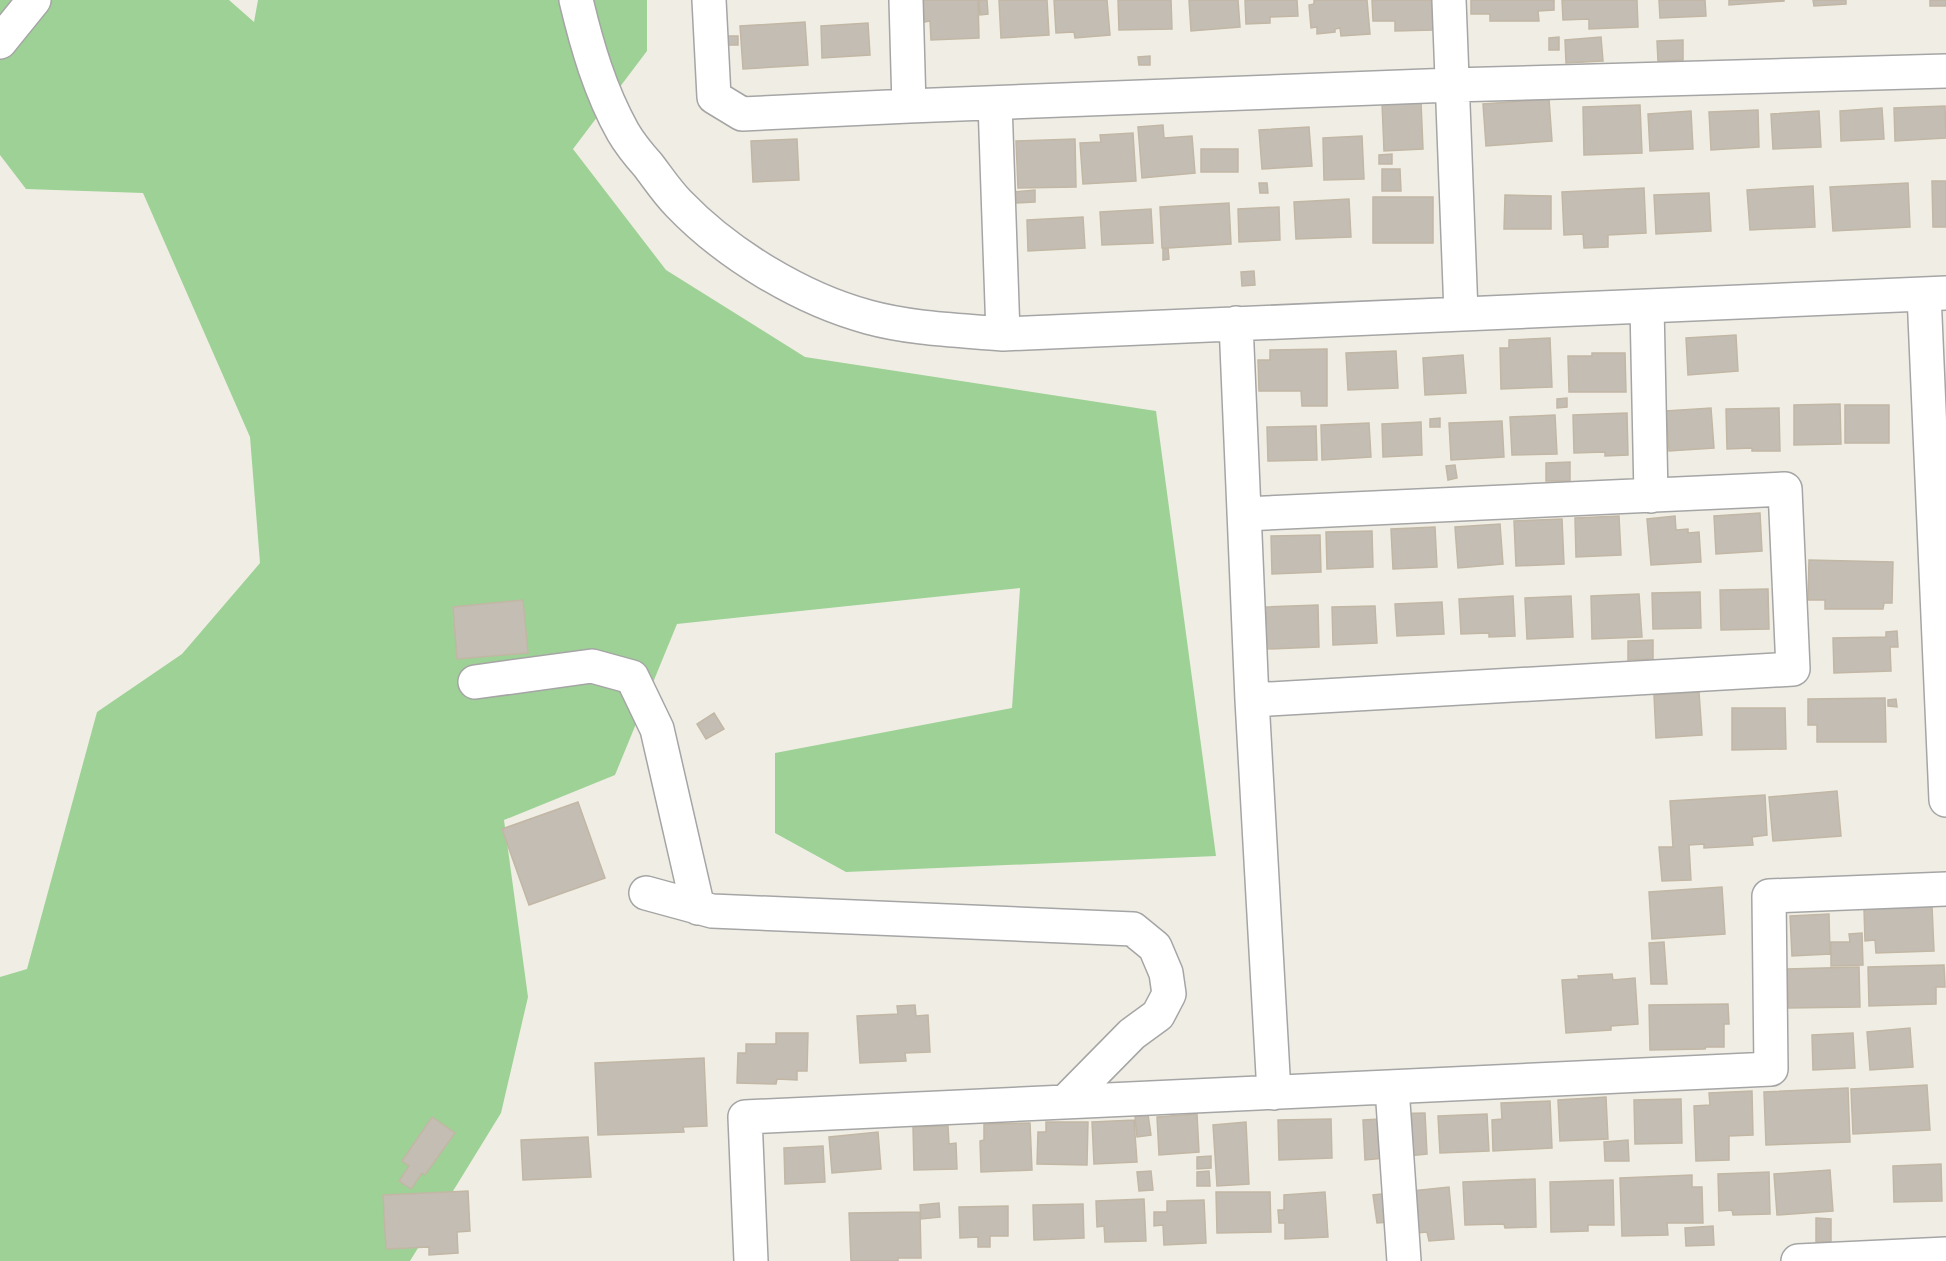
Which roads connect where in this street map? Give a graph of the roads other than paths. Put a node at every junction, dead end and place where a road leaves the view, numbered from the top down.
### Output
1 (34, 0) edge
2 (576, 0) edge
3 (709, 0) edge
4 (906, 0) edge
5 (1449, 0) edge
6 (0, 42) edge
7 (1946, 71) edge
8 (1452, 85) junction
9 (995, 103) junction
10 (909, 106) junction
11 (1935, 294) edge
12 (1647, 306) junction
13 (1461, 313) junction
14 (1236, 322) junction
15 (1003, 334) junction
16 (1651, 496) junction
17 (1244, 514) junction
18 (475, 682) dead end
19 (1252, 700) junction
20 (1946, 800) edge
21 (1946, 888) edge
22 (646, 893) dead end
23 (698, 908) junction
24 (1392, 1088) junction
25 (1274, 1093) junction
26 (1066, 1101) junction
27 (1946, 1254) edge
28 (751, 1261) edge
29 (1404, 1261) edge
30 (1798, 1261) edge

1 - 6 street
2 - 15 street
3 - 10 street
4 - 10 street
5 - 8 street
7 - 8 street
8 - 9 street
8 - 13 street
9 - 10 street
9 - 15 street
11 - 12 street
11 - 20 street
12 - 13 street
12 - 16 street
13 - 14 street
14 - 15 street
14 - 17 street
16 - 17 street
16 - 19 street
17 - 19 street
18 - 23 street
19 - 25 street
21 - 24 street
22 - 23 street
23 - 26 street
24 - 25 street
24 - 29 street
25 - 26 street
26 - 28 street
27 - 30 street

